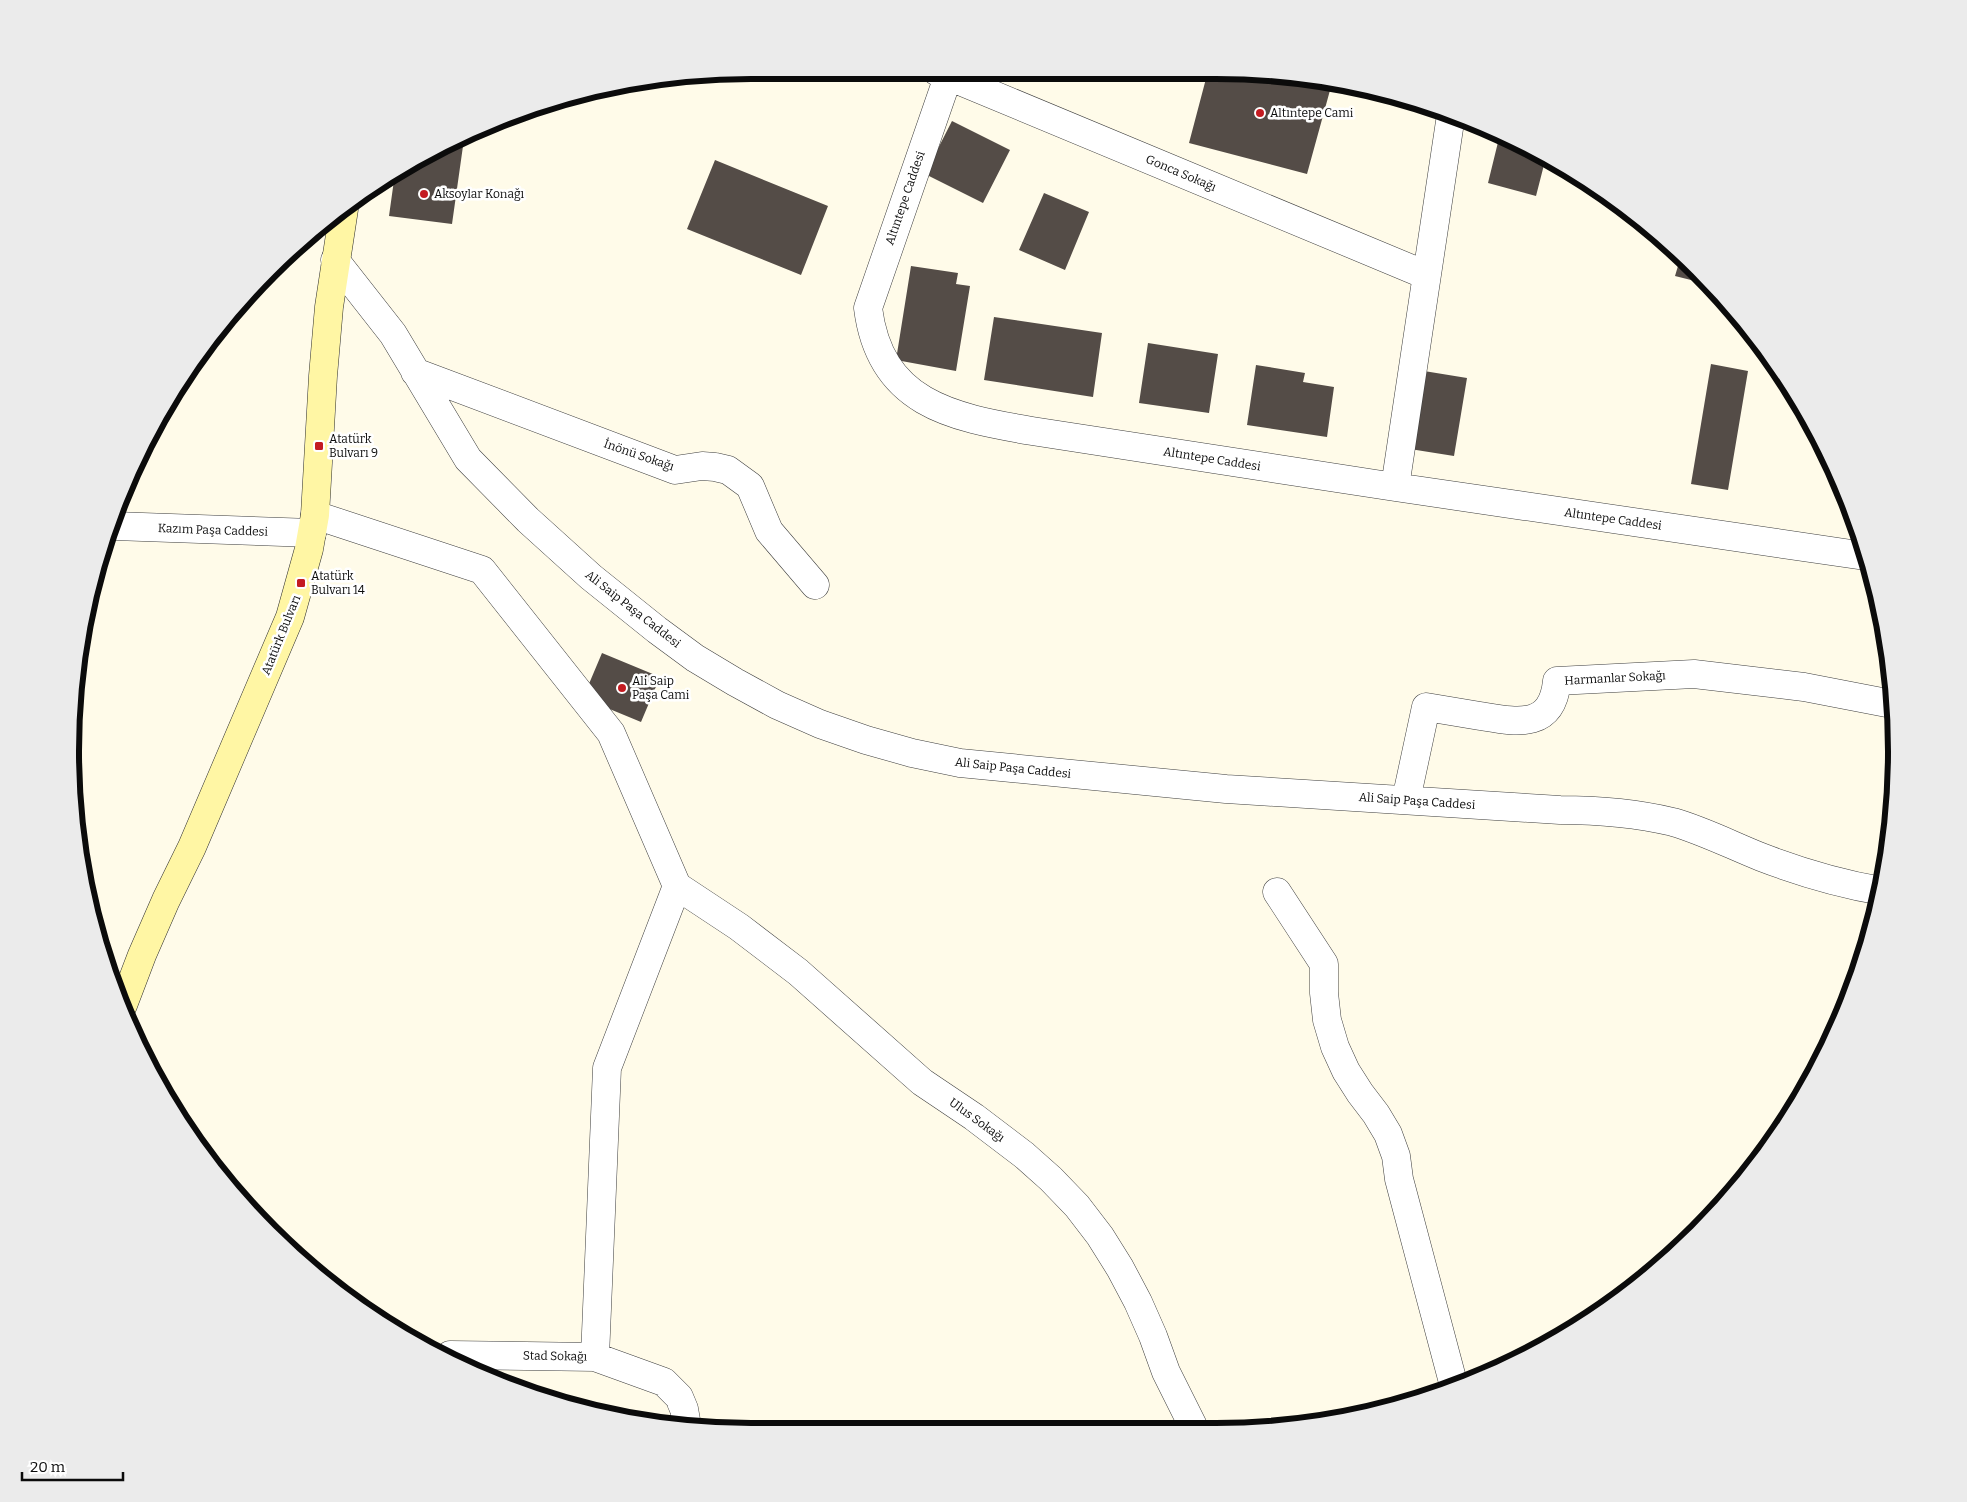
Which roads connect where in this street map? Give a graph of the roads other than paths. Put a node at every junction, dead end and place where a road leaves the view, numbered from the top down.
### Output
1 (942, 79) edge
2 (961, 79) edge
3 (1450, 121) edge
4 (342, 218) edge
5 (335, 260) junction
6 (1426, 275) junction
7 (416, 372) junction
8 (1394, 487) junction
9 (313, 524) junction
10 (118, 526) edge
11 (1859, 555) edge
12 (815, 585) dead end
13 (1887, 703) edge
14 (1406, 800) junction
15 (677, 886) junction
16 (1873, 889) edge
17 (1277, 892) dead end
18 (126, 997) edge
19 (456, 1355) edge
20 (595, 1357) junction
21 (1452, 1380) edge
22 (686, 1420) edge
23 (1191, 1423) edge

1 - 8 street, Altıntepe Caddesi
2 - 6 street, Gonca Sokağı
3 - 6 street
4 - 5 main road, Atatürk Bulvarı
5 - 7 street, Ali Saip Paşa Caddesi
5 - 9 main road, Atatürk Bulvarı
6 - 8 street
7 - 12 street, İnönü Sokağı
7 - 14 street, Ali Saip Paşa Caddesi
8 - 11 street, Altıntepe Caddesi
9 - 10 street, Kazım Paşa Caddesi
9 - 15 street, Kazım Paşa Caddesi
9 - 18 main road, Atatürk Bulvarı
13 - 14 street, Harmanlar Sokağı
14 - 16 street, Ali Saip Paşa Caddesi
15 - 20 street
15 - 23 street, Ulus Sokağı
17 - 21 street
19 - 20 street, Stad Sokağı
20 - 22 street, Stad Sokağı

